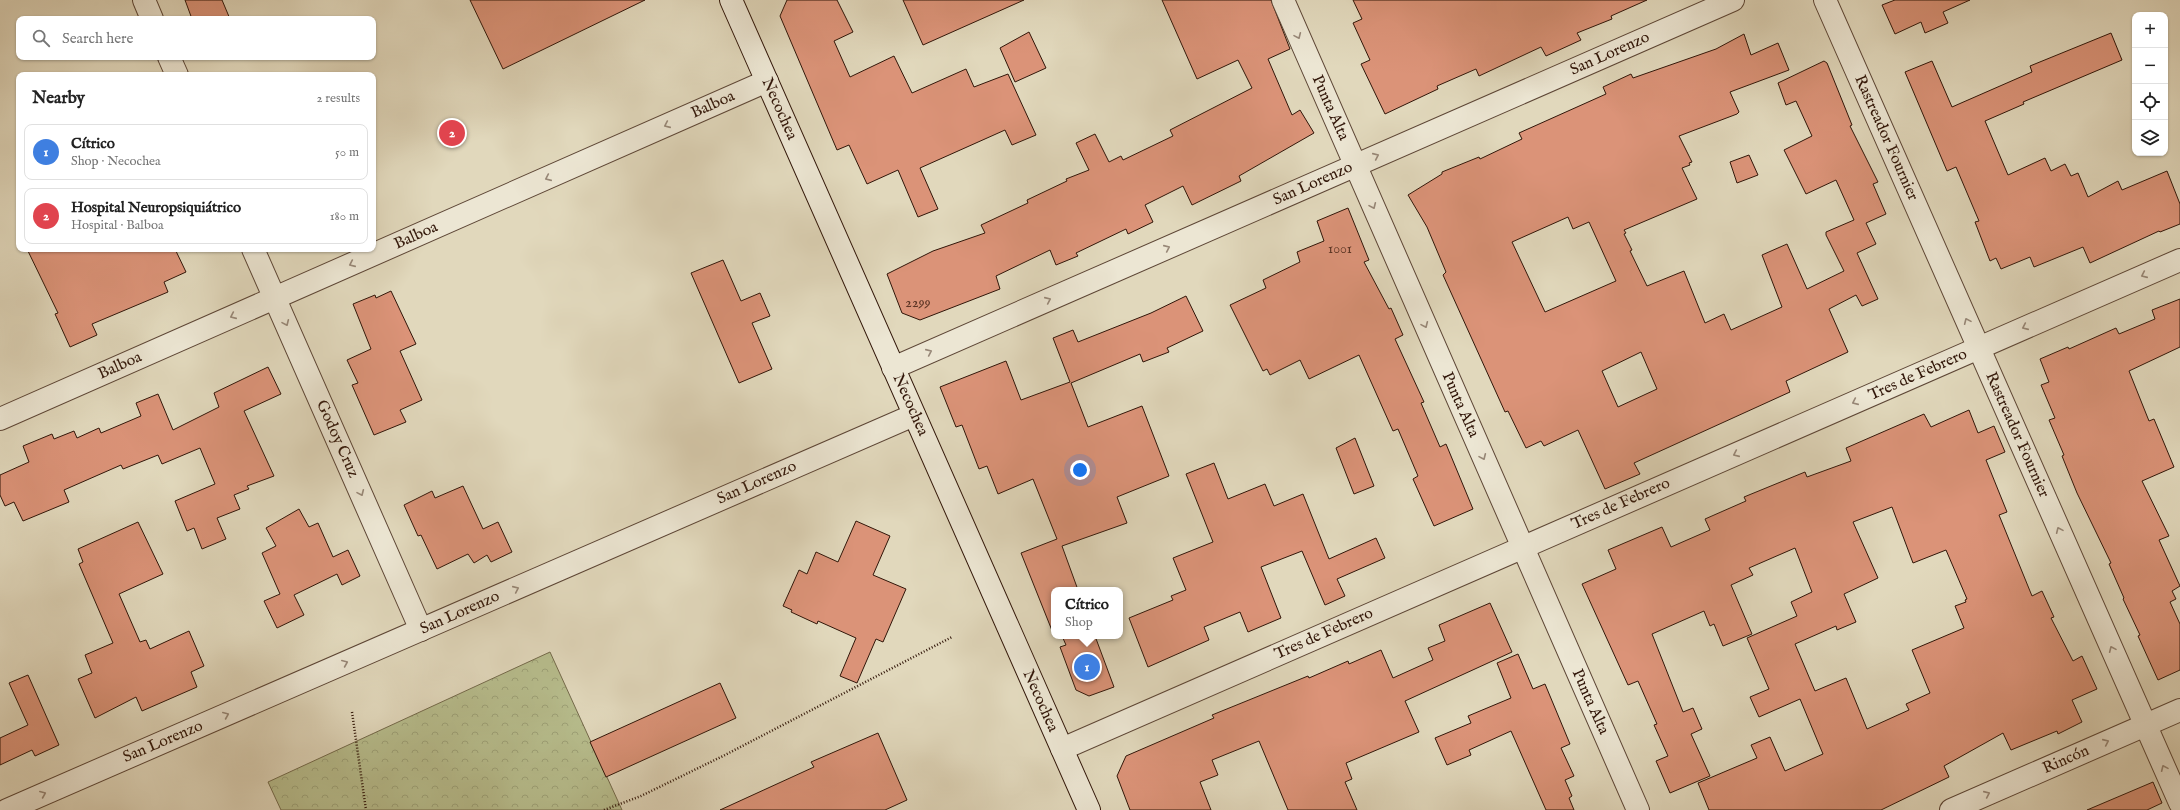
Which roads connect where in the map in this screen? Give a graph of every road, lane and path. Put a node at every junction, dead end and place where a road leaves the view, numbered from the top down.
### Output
1 (144, 0) edge
2 (731, 0) edge
3 (1283, 0) edge
4 (1733, 0) edge
5 (1825, 0) edge
6 (151, 16) edge
7 (170, 60) edge
8 (176, 72) edge
9 (767, 81) junction
10 (1355, 165) junction
11 (254, 252) edge
12 (2180, 260) edge
13 (275, 298) junction
14 (1978, 348) junction
15 (893, 368) junction
16 (914, 415) junction
17 (0, 419) edge
18 (1523, 547) junction
19 (421, 630) junction
20 (952, 637) dead end
21 (2180, 710) edge
22 (352, 712) dead end
23 (2145, 725) junction
24 (1062, 749) junction
25 (2180, 803) edge
26 (7, 810) edge
27 (366, 810) edge
28 (604, 810) edge
29 (1088, 810) edge
30 (1638, 810) edge
31 (1951, 810) edge

1 - 6 street
2 - 9 street, Necochea
3 -> 10 street, Punta Alta
10 -> 4 street, San Lorenzo
14 -> 5 street, Rastreador Fournier
7 - 8 street
9 -> 13 street, Balboa
9 - 15 street, Necochea
15 -> 10 street, San Lorenzo
10 -> 18 street, Punta Alta
11 - 13 street, Godoy Cruz
12 -> 14 street, Tres de Febrero
13 -> 17 street, Balboa
13 -> 19 street, Godoy Cruz
14 -> 18 street, Tres de Febrero
23 -> 14 street, Rastreador Fournier
15 - 16 street, Necochea
19 -> 16 street, San Lorenzo
16 - 24 street, Necochea
18 - 24 street, Tres de Febrero
18 - 30 street, Punta Alta
26 -> 19 street, San Lorenzo
20 - 28 path
21 - 23 street, Rincón
22 - 27 path
25 -> 23 street, Rastreador Fournier
31 -> 23 street, Rincón
24 - 29 street, Necochea

